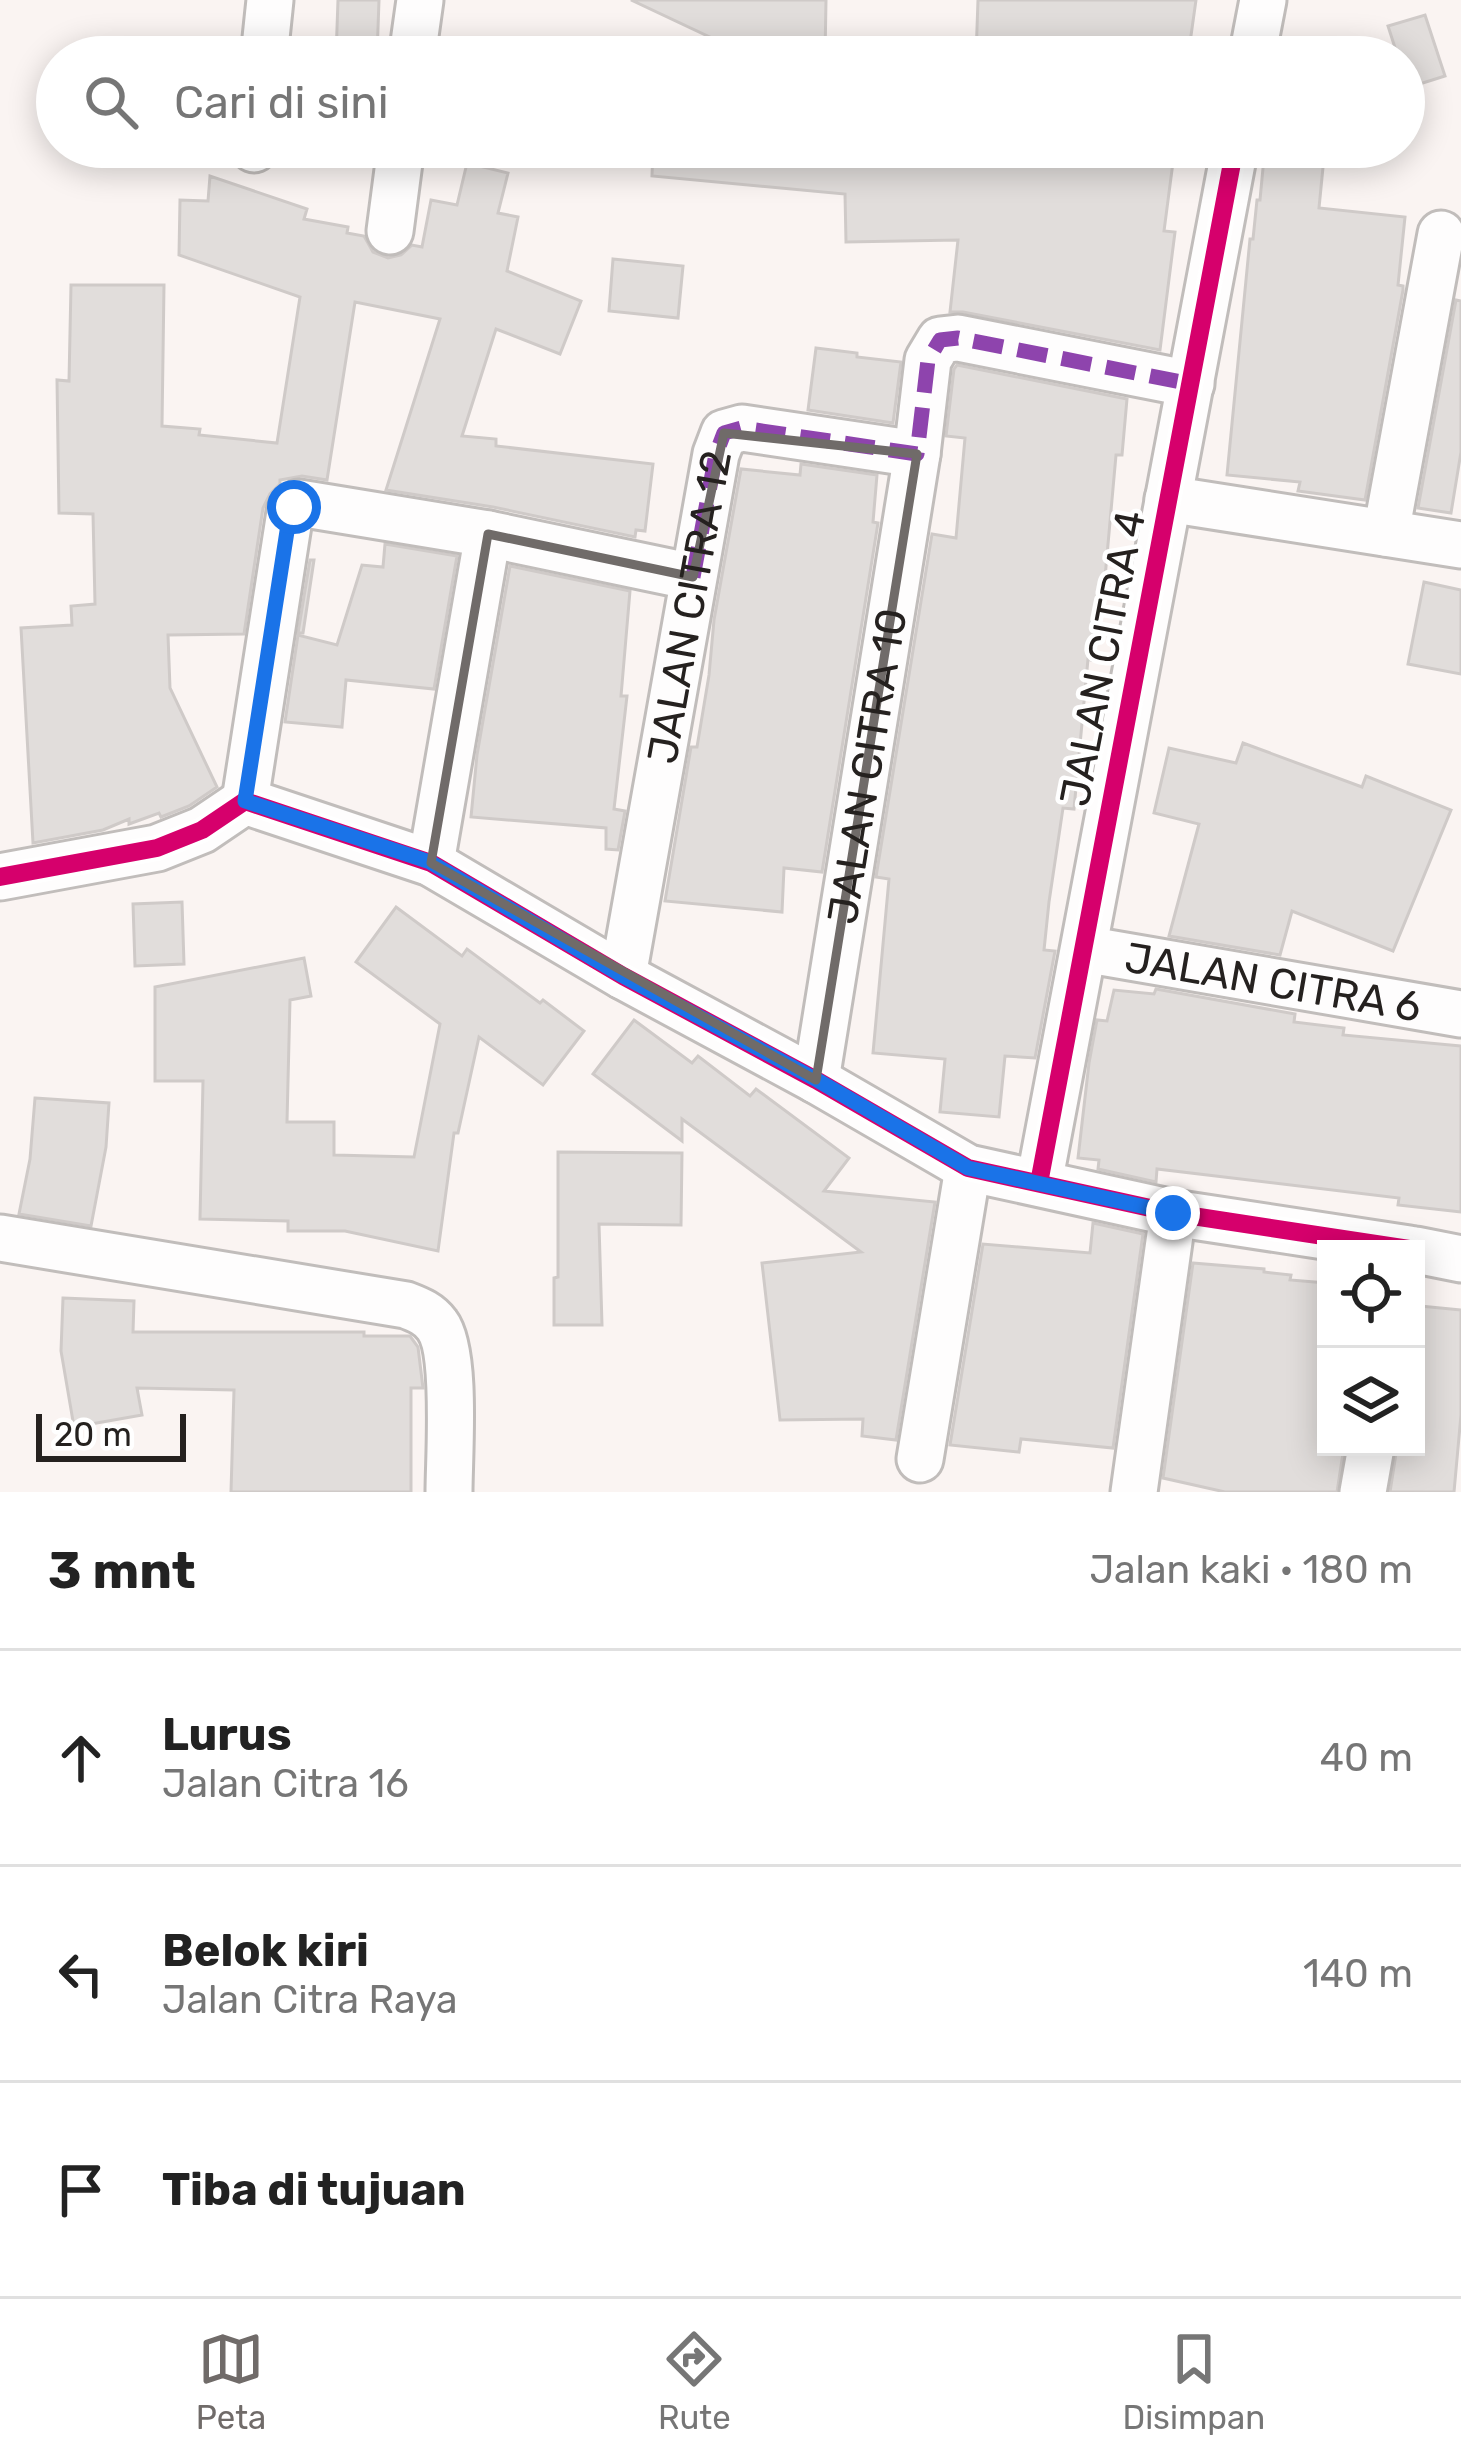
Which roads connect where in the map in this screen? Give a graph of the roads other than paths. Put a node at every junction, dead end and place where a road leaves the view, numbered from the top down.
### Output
1 (271, 0) edge
2 (420, 0) edge
3 (1263, 0) edge
4 (267, 36) edge
5 (415, 36) edge
6 (1256, 36) edge
7 (398, 168) edge
8 (1231, 168) edge
9 (390, 231) dead end
10 (1441, 234) dead end
11 (1191, 384) junction
12 (917, 454) junction
13 (1168, 499) junction
14 (1386, 533) junction
15 (488, 534) junction
16 (1461, 545) edge
17 (693, 578) junction
18 (245, 801) junction
19 (430, 862) junction
20 (0, 877) edge
21 (1084, 949) junction
22 (623, 976) junction
23 (1461, 1014) edge
24 (817, 1080) junction
25 (968, 1168) junction
26 (1040, 1183) junction
27 (1173, 1213) junction
28 (0, 1238) edge
29 (1349, 1240) edge
30 (1425, 1252) edge
31 (1461, 1259) edge
32 (1369, 1456) edge
33 (920, 1459) dead end
34 (449, 1492) edge
35 (1135, 1492) edge
36 (1363, 1492) edge

1 - 4 street
2 - 5 street
3 - 6 street
7 - 9 street
8 - 11 street, JALAN CITRA 4
10 - 14 street
11 - 12 street, JALAN CITRA 10
11 - 13 street, JALAN CITRA 4
12 - 17 street, JALAN CITRA 12
12 - 24 street, JALAN CITRA 10
13 - 14 street
13 - 21 street, JALAN CITRA 4
14 - 16 street
15 - 17 street
15 - 18 street
15 - 19 street
17 - 22 street, JALAN CITRA 12
18 - 19 street
18 - 20 street
19 - 22 street
21 - 23 street, JALAN CITRA 6
21 - 26 street, JALAN CITRA 4
22 - 24 street
24 - 25 street
25 - 26 street
25 - 33 street
26 - 27 street
27 - 29 street
27 - 35 street
28 - 34 street
30 - 31 street
32 - 36 street

